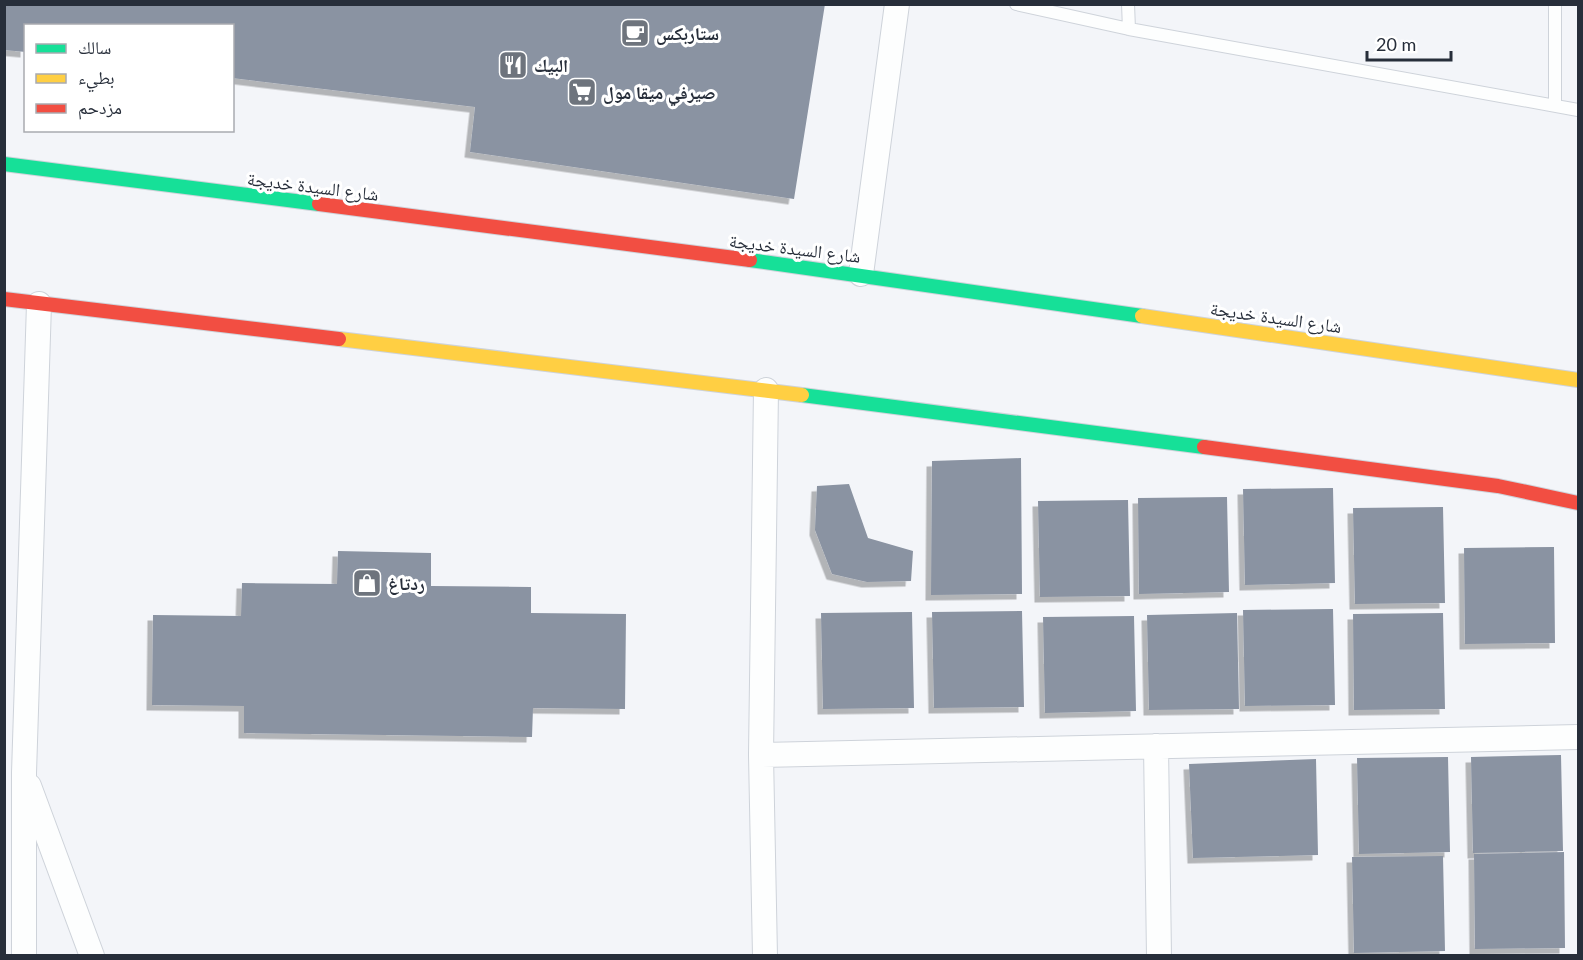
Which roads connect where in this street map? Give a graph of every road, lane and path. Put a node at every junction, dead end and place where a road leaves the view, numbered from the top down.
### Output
1 (897, 4) edge
2 (1016, 4) edge
3 (1128, 4) edge
4 (1555, 4) edge
5 (1129, 29) junction
6 (1555, 105) junction
7 (1578, 110) edge
8 (4, 164) edge
9 (861, 274) junction
10 (4, 299) edge
11 (39, 304) junction
12 (1578, 380) edge
13 (766, 390) junction
14 (1578, 503) edge
15 (1578, 737) edge
16 (1156, 746) junction
17 (761, 755) junction
18 (24, 773) junction
19 (24, 956) edge
20 (92, 956) edge
21 (765, 956) edge
22 (1159, 956) edge

1 - 9 street
2 - 5 lane
3 - 5 lane
4 - 6 lane
5 - 6 lane
6 - 7 lane
8 - 9 street, شارع السيدة خديجة
9 - 12 street, شارع السيدة خديجة
10 - 11 street
11 - 13 street
11 - 18 street
13 - 14 street
13 - 17 street
15 - 16 street
16 - 17 street
16 - 22 street
17 - 21 street
18 - 19 street
18 - 20 street

